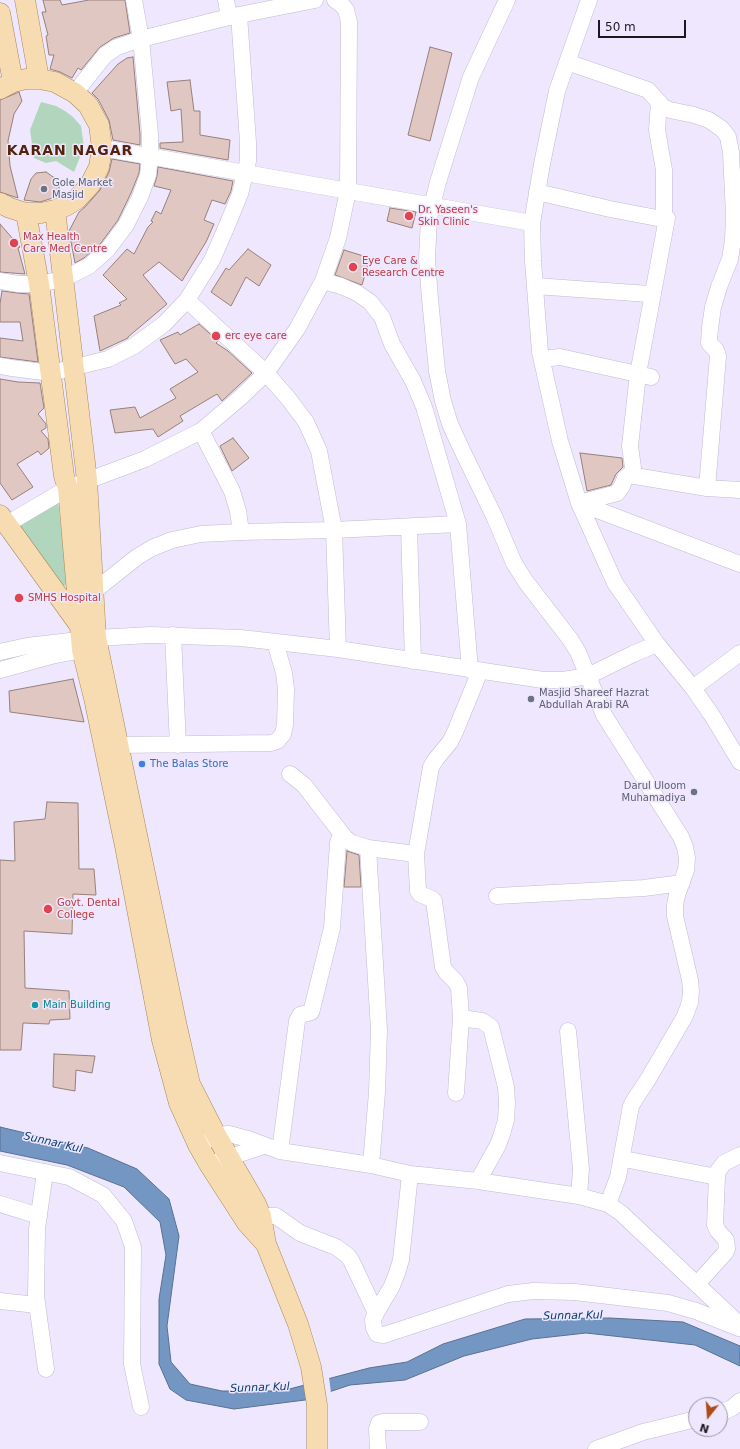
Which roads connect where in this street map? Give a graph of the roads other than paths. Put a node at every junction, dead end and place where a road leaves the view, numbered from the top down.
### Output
1 (25, 0) edge
2 (134, 0) edge
3 (226, 0) edge
4 (315, 0) edge
5 (337, 0) edge
6 (507, 0) edge
7 (588, 0) edge
8 (0, 13) edge
9 (234, 16) junction
10 (141, 39) junction
11 (567, 62) junction
12 (39, 79) junction
13 (7, 86) edge
14 (75, 93) junction
15 (659, 102) junction
16 (102, 148) junction
17 (150, 157) junction
18 (246, 173) junction
19 (348, 191) junction
20 (537, 192) junction
21 (0, 203) edge
22 (432, 206) junction
23 (55, 210) junction
24 (26, 213) junction
25 (667, 218) dead end
26 (532, 223) junction
27 (62, 280) junction
28 (0, 281) edge
29 (323, 281) junction
30 (39, 284) junction
31 (535, 286) junction
32 (649, 294) dead end
33 (187, 300) junction
34 (542, 359) junction
35 (0, 366) edge
36 (74, 368) junction
37 (51, 373) junction
38 (266, 373) junction
39 (644, 375) junction
40 (201, 431) junction
41 (634, 475) junction
42 (87, 480) junction
43 (68, 488) junction
44 (707, 488) junction
45 (740, 490) edge
46 (579, 503) junction
47 (3, 519) edge
48 (458, 524) junction
49 (409, 527) junction
50 (334, 530) junction
51 (241, 532) junction
52 (740, 564) edge
53 (93, 592) junction
54 (173, 635) junction
55 (87, 640) junction
56 (275, 642) junction
57 (658, 644) junction
58 (338, 649) junction
59 (0, 652) edge
60 (740, 653) edge
61 (413, 661) junction
62 (0, 670) edge
63 (475, 670) junction
64 (593, 673) junction
65 (693, 688) junction
66 (119, 745) junction
67 (178, 745) junction
68 (740, 762) edge
69 (290, 774) dead end
70 (341, 834) junction
71 (368, 848) junction
72 (416, 854) junction
73 (682, 883) junction
74 (497, 896) dead end
75 (461, 1018) junction
76 (568, 1031) dead end
77 (456, 1093) dead end
78 (216, 1135) junction
79 (198, 1145) junction
80 (264, 1146) junction
81 (280, 1151) junction
82 (740, 1155) edge
83 (229, 1157) junction
84 (629, 1160) dead end
85 (0, 1163) edge
86 (208, 1164) junction
87 (371, 1165) junction
88 (45, 1172) junction
89 (410, 1174) junction
90 (717, 1177) junction
91 (478, 1181) junction
92 (579, 1196) junction
93 (0, 1204) edge
94 (608, 1204) junction
95 (39, 1216) junction
96 (261, 1216) junction
97 (266, 1244) junction
98 (697, 1284) junction
99 (0, 1301) edge
100 (36, 1305) junction
101 (376, 1313) junction
102 (740, 1326) edge
103 (46, 1369) dead end
104 (740, 1401) edge
105 (140, 1407) dead end
106 (728, 1410) edge
107 (688, 1421) edge
108 (420, 1422) dead end
109 (316, 1449) edge
110 (378, 1449) edge
111 (596, 1449) edge

1 - 12 main road
2 - 10 street
3 - 9 street
4 - 9 street
5 - 19 street
6 - 22 street
7 - 11 street
8 - 13 main road
9 - 10 street
9 - 18 street
10 - 14 street
10 - 17 street
11 - 15 street
11 - 20 street
12 - 13 main road
12 - 14 main road
14 - 16 main road
15 - 20 street
15 - 44 street
16 - 17 street
16 - 23 main road
17 - 18 street
17 - 27 street
18 - 19 street
18 - 33 street
19 - 22 street
19 - 29 street
20 - 26 street
21 - 24 main road
22 - 26 street
22 - 64 street
23 - 24 main road
23 - 27 main road
24 - 30 main road
25 - 39 street
26 - 31 street
27 - 30 street
27 - 36 main road
28 - 30 street
29 - 38 street
29 - 48 street
30 - 37 main road
31 - 32 street
31 - 34 street
33 - 36 street
33 - 38 street
34 - 39 street
34 - 46 street
35 - 37 street
36 - 37 street
36 - 42 main road
37 - 43 main road
38 - 40 street
38 - 50 street
39 - 41 street
40 - 42 street
40 - 51 street
41 - 44 street
41 - 46 street
42 - 43 street
42 - 53 main road
43 - 47 street
43 - 55 main road
44 - 45 street
46 - 52 street
46 - 57 street
47 - 55 main road
48 - 49 street
48 - 63 street
49 - 50 street
49 - 61 street
50 - 51 street
50 - 58 street
51 - 53 street
53 - 55 main road
54 - 55 street
54 - 56 street
54 - 67 street
55 - 59 street
55 - 62 street
55 - 66 main road
55 - 79 main road
56 - 58 street
56 - 67 street
57 - 64 street
57 - 65 street
58 - 61 street
60 - 65 street
61 - 63 street
63 - 64 street
63 - 72 street
64 - 73 street
65 - 68 street
66 - 67 street
66 - 78 main road
69 - 70 street
70 - 71 street
70 - 81 street
71 - 72 street
71 - 87 street
72 - 75 street
73 - 74 street
73 - 94 street
75 - 77 street
75 - 91 street
76 - 92 street
78 - 79 street
78 - 80 street
78 - 83 main road
79 - 86 main road
80 - 81 street
80 - 83 street
81 - 87 street
82 - 90 street
83 - 86 street
83 - 96 main road
84 - 90 street
85 - 88 street
86 - 97 main road
87 - 89 street
88 - 95 street
88 - 105 street
89 - 91 street
89 - 101 street
90 - 98 street
91 - 92 street
92 - 94 street
93 - 95 street
94 - 98 street
95 - 100 street
96 - 97 main road
96 - 101 street
97 - 109 main road
98 - 102 street
99 - 100 street
100 - 103 street
101 - 102 street
104 - 106 street
107 - 111 street
108 - 110 street

